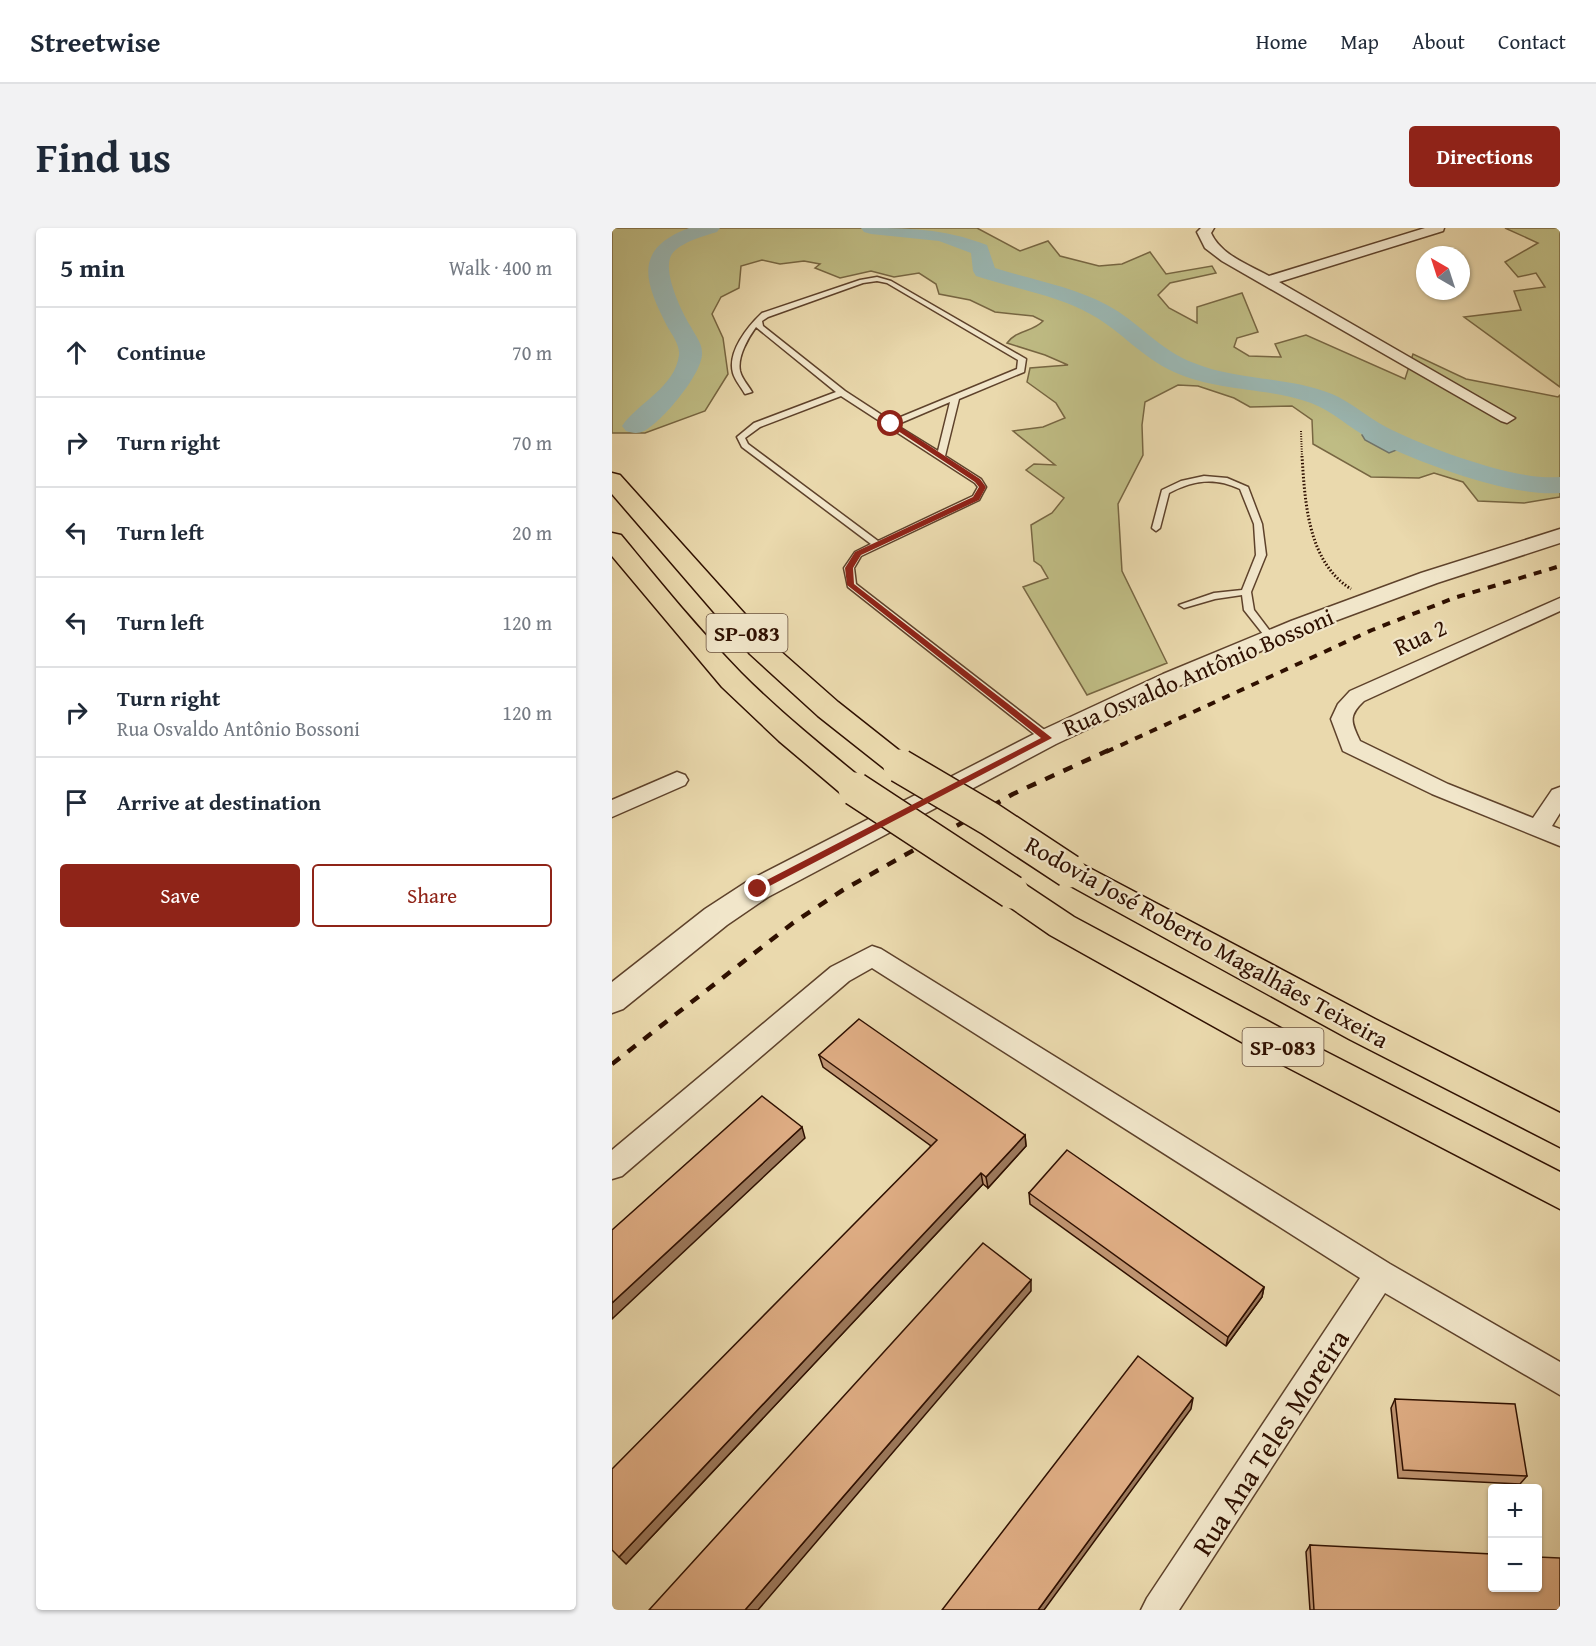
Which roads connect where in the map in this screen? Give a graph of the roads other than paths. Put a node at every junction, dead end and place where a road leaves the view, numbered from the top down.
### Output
1 (1208, 228) edge
2 (1438, 228) edge
3 (1266, 282) junction
4 (758, 321) junction
5 (748, 392) dead end
6 (842, 393) junction
7 (955, 397) junction
8 (1507, 418) dead end
9 (891, 424) junction
10 (941, 456) junction
11 (612, 480) edge
12 (1156, 528) dead end
13 (1560, 536) edge
14 (612, 540) edge
15 (876, 544) junction
16 (1246, 592) junction
17 (1184, 604) dead end
18 (1560, 604) edge
19 (1270, 637) junction
20 (1047, 738) junction
21 (677, 780) dead end
22 (1560, 795) edge
23 (612, 809) edge
24 (1538, 829) junction
25 (1560, 838) edge
26 (612, 1000) edge
27 (1560, 1131) edge
28 (612, 1167) edge
29 (1560, 1191) edge
30 (1380, 1274) junction
31 (1560, 1379) edge
32 (1159, 1610) edge

1 - 3 street
2 - 3 street
3 - 8 street
4 - 5 lane
4 - 6 lane
4 - 7 lane
6 - 9 lane
6 - 15 lane
7 - 9 lane
7 - 10 lane
9 - 10 lane
10 - 15 lane
11 - 27 highway, Rodovia José Roberto Magalhães Teixeira / SP-083, bridge
12 - 16 lane
13 - 19 street, Rua Osvaldo Antônio Bossoni
14 - 29 highway, Rodovia José Roberto Magalhães Teixeira / SP-083, bridge
15 - 20 lane
16 - 17 lane
16 - 19 lane
18 - 24 street, Rua 2
19 - 20 street, Rua Osvaldo Antônio Bossoni
20 - 26 street, Rua Osvaldo Antônio Bossoni
21 - 23 street
22 - 24 street
24 - 25 street
28 - 30 street
30 - 31 street
30 - 32 street, Rua Ana Teles Moreira

